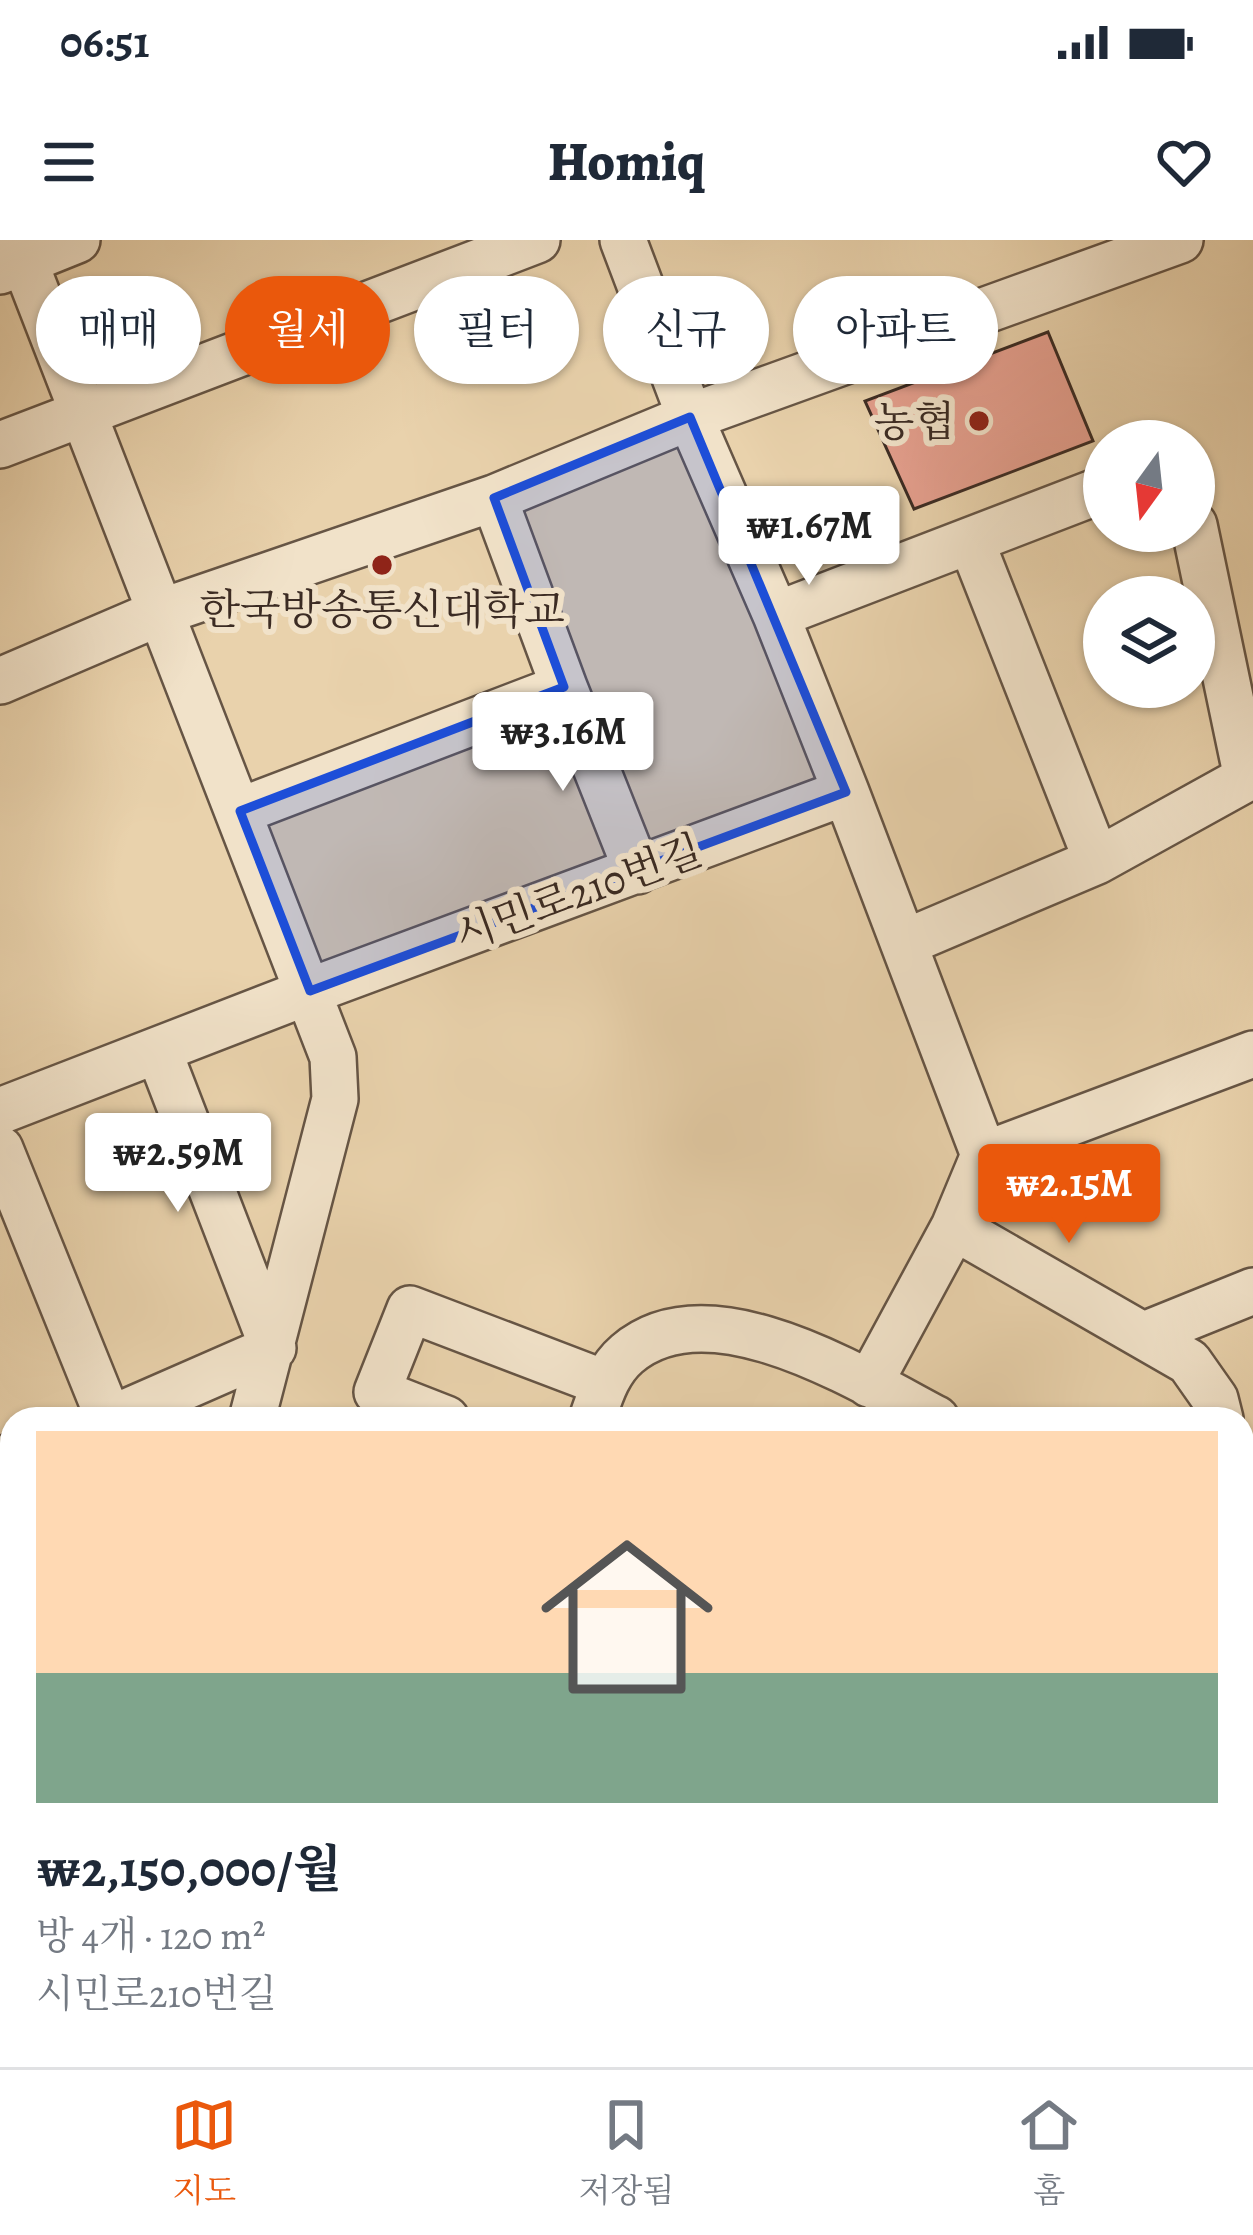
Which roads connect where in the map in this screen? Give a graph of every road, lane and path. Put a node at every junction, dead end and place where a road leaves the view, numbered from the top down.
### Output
1 (77, 240) edge
2 (537, 240) edge
3 (623, 240) edge
4 (1180, 240) edge
5 (1115, 251) edge
6 (13, 257) edge
7 (83, 411) junction
8 (690, 416) junction
9 (0, 445) edge
10 (1083, 497) edge
11 (494, 498) junction
12 (971, 541) junction
13 (1199, 552) edge
14 (161, 612) junction
15 (776, 615) junction
16 (0, 680) edge
17 (564, 687) junction
18 (846, 792) junction
19 (239, 812) junction
20 (1097, 861) junction
21 (637, 872) junction
22 (904, 944) junction
23 (310, 991) junction
24 (160, 1052) junction
25 (1253, 1054) edge
26 (0, 1112) edge
27 (0, 1149) edge
28 (984, 1155) junction
29 (954, 1227) junction
30 (1253, 1291) edge
31 (1144, 1335) junction
32 (273, 1348) junction
33 (869, 1384) junction
34 (598, 1401) edge
35 (105, 1407) edge
36 (138, 1407) edge
37 (256, 1407) edge
38 (415, 1407) edge
39 (913, 1407) edge
40 (1218, 1407) edge

1 - 6 street
2 - 7 street
3 - 8 street
4 - 5 street
5 - 8 street
6 - 7 street
7 - 9 street
7 - 14 street
8 - 11 street
8 - 15 street
10 - 12 street
11 - 14 street
11 - 17 street
12 - 15 street
12 - 20 street
13 - 20 street
14 - 16 street
14 - 19 street
15 - 18 street
17 - 19 street
17 - 21 street
18 - 21 street, 시민로210번길
18 - 22 street
19 - 23 street
20 - 22 street
21 - 23 street, 시민로210번길
22 - 28 street
23 - 24 street, 시민로210번길
23 - 32 street
24 - 26 street, 시민로210번길
24 - 32 street
25 - 28 street
27 - 35 street
28 - 29 street
29 - 31 street
29 - 33 street
30 - 31 street
31 - 40 street
32 - 36 street
32 - 37 street
33 - 34 street
33 - 39 street
34 - 38 street

